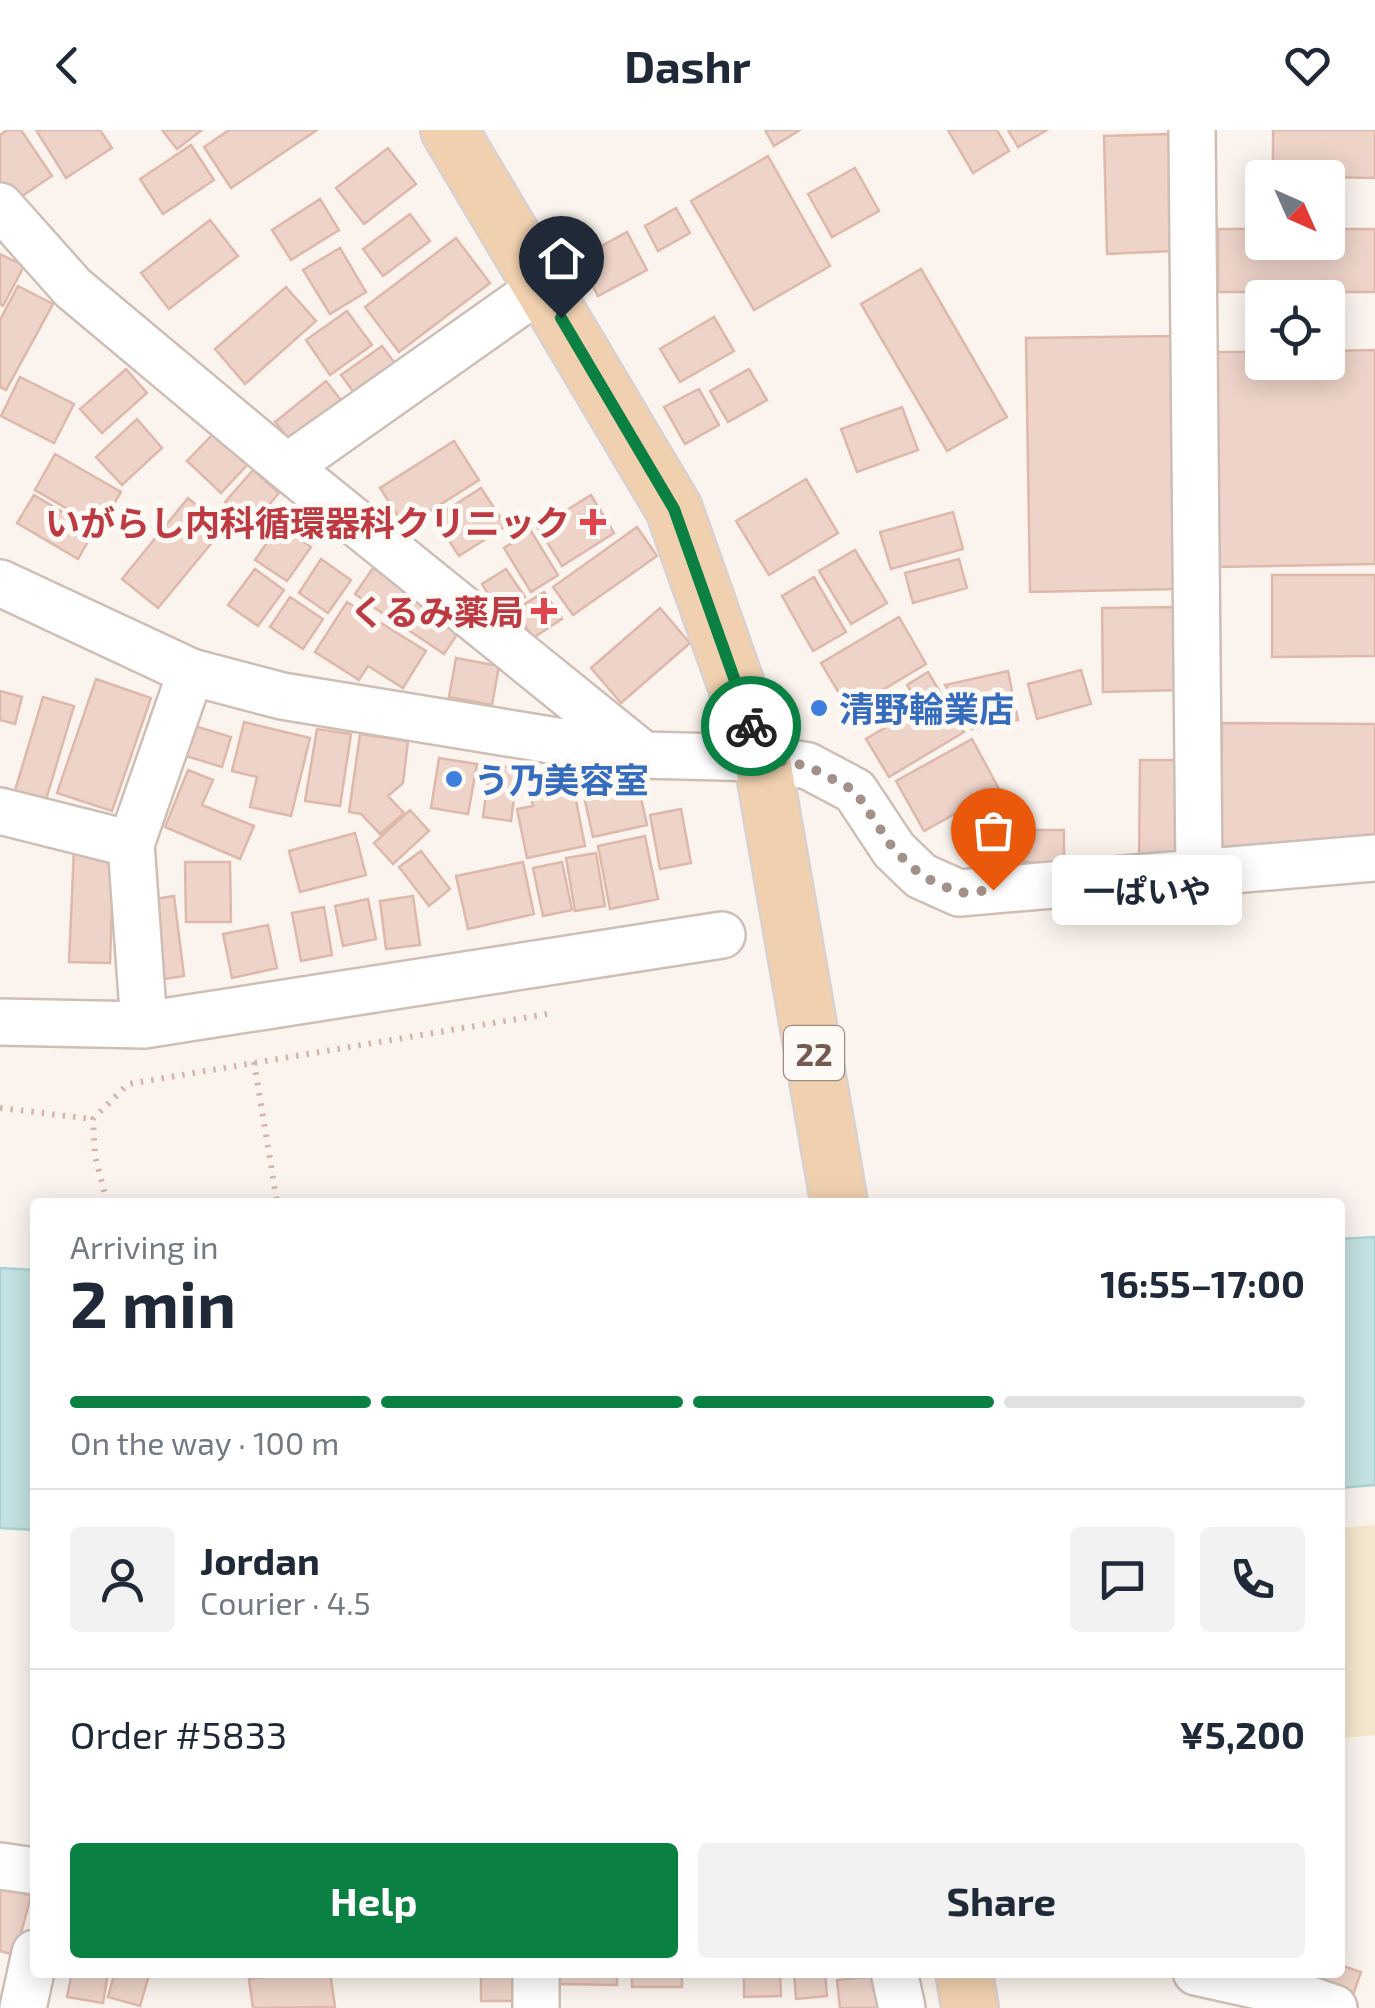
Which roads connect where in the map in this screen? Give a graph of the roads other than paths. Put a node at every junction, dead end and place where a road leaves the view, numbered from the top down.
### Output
1 (449, 130) edge
2 (1192, 130) edge
3 (0, 206) edge
4 (542, 286) junction
5 (288, 468) junction
6 (0, 583) edge
7 (190, 672) junction
8 (642, 754) junction
9 (762, 758) junction
10 (0, 811) edge
11 (131, 844) junction
12 (1375, 858) edge
13 (1199, 873) junction
14 (722, 935) dead end
15 (0, 1022) edge
16 (144, 1025) junction
17 (837, 1198) edge
18 (0, 1866) edge
19 (30, 1870) edge
20 (30, 1978) edge
21 (536, 1978) edge
22 (895, 1978) edge
23 (965, 1978) edge
24 (1223, 1978) edge
25 (24, 2008) edge
26 (536, 2008) edge
27 (902, 2008) edge
28 (970, 2008) edge
29 (1334, 2008) edge

1 - 4 main road, 22
2 - 13 street
3 - 5 street
4 - 5 street
4 - 9 main road, 22
5 - 8 street
6 - 7 street
7 - 8 street
7 - 11 street
8 - 9 street
9 - 13 street
9 - 17 main road, 22
10 - 11 street
11 - 16 street
12 - 13 street
14 - 16 street
15 - 16 street
18 - 19 street
20 - 25 street
21 - 26 street
22 - 27 street
23 - 28 main road
24 - 29 street

